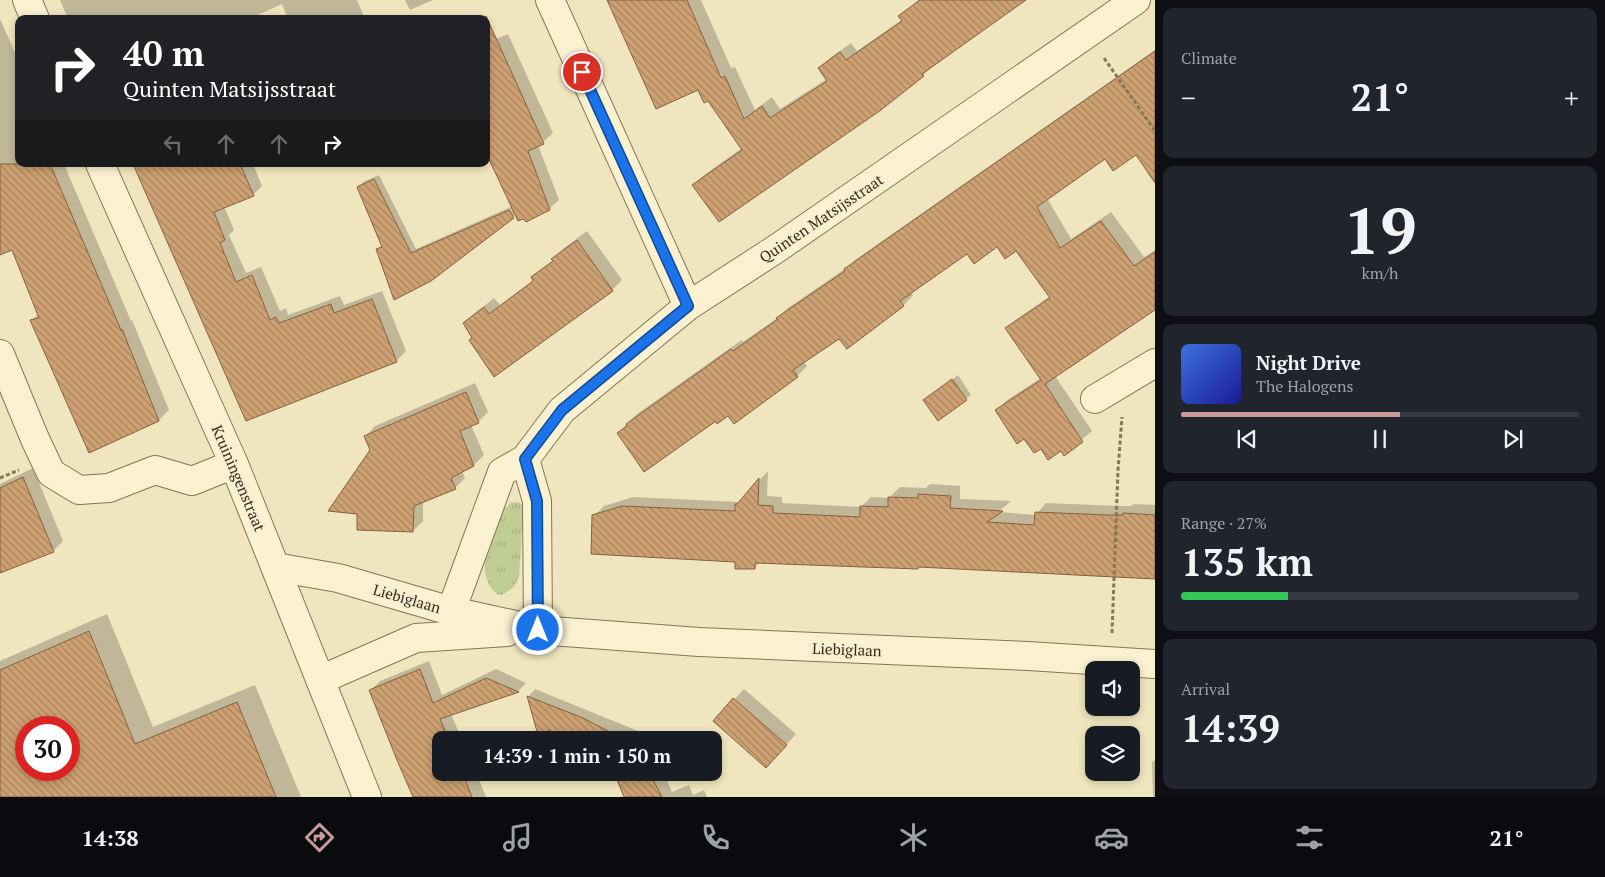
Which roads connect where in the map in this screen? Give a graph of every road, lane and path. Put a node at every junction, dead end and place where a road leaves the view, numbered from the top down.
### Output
1 (27, 0) edge
2 (550, 0) edge
3 (1136, 0) edge
4 (33, 15) edge
5 (1088, 35) junction
6 (1155, 131) edge
7 (101, 167) edge
8 (688, 306) junction
9 (0, 354) edge
10 (1155, 363) edge
11 (1124, 383) junction
12 (1095, 400) dead end
13 (525, 459) junction
14 (234, 464) junction
15 (275, 568) junction
16 (451, 611) junction
17 (538, 630) junction
18 (1111, 661) joint
19 (1140, 663) edge
20 (1155, 664) edge
21 (320, 680) junction
22 (367, 797) edge

1 - 4 street
2 - 8 street
3 - 5 street, Quinten Matsijsstraat
5 - 6 path
5 - 8 street, Quinten Matsijsstraat
7 - 14 street, Kruiningenstraat
8 - 13 street, Quinten Matsijsstraat
9 - 14 street
10 - 11 street
11 - 12 street
11 - 18 path
13 - 16 street, Quinten Matsijsstraat
13 - 17 street
14 - 15 street, Kruiningenstraat
15 - 16 street, Liebiglaan
15 - 21 street, Kruiningenstraat
16 - 17 street, Liebiglaan
17 - 18 street, Liebiglaan
17 - 21 street, Liebiglaan
19 - 20 street, Liebiglaan
21 - 22 street, Kruiningenstraat

